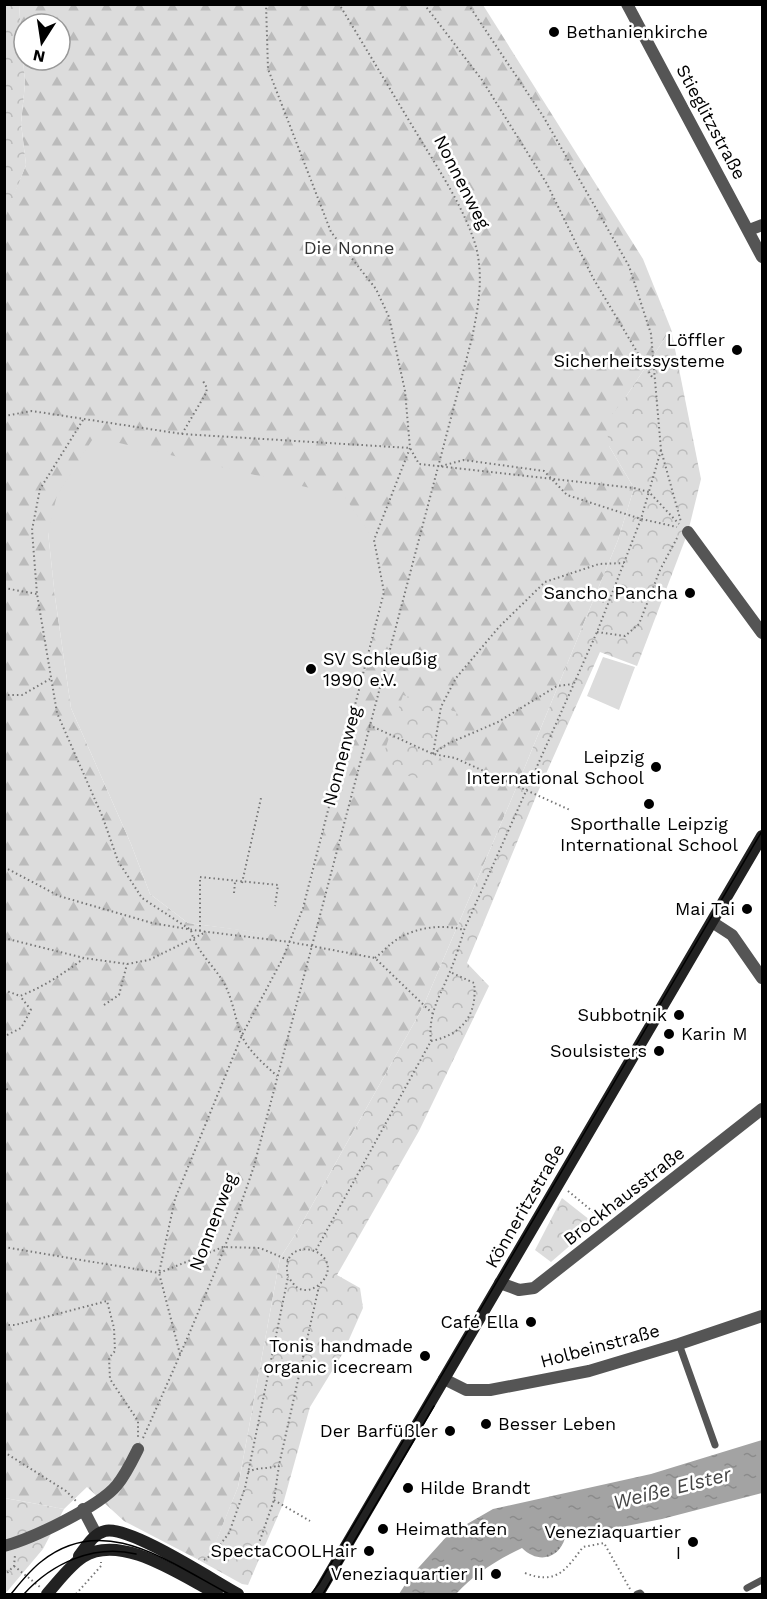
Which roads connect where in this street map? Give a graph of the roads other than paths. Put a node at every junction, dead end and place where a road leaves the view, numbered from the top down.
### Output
1 (629, 5) edge
2 (762, 225) edge
3 (749, 230) junction
4 (762, 257) edge
5 (685, 530) road end
6 (762, 633) edge
7 (762, 836) edge
8 (712, 922) junction
9 (762, 978) edge
10 (762, 1109) edge
11 (500, 1283) junction
12 (762, 1316) edge
13 (679, 1344) junction
14 (444, 1379) junction
15 (714, 1445) dead end
16 (138, 1449) road end
17 (83, 1509) junction
18 (96, 1534) junction
19 (10, 1545) edge
20 (100, 1551) junction
21 (75, 1563) junction
22 (762, 1580) edge
23 (747, 1588) dead end
24 (320, 1590) edge
25 (44, 1591) edge
26 (217, 1594) edge
27 (238, 1594) edge
28 (308, 1594) edge

1 - 3 street, Stieglitzstraße
2 - 3 street
3 - 4 street, Stieglitzstraße
5 - 6 street
7 - 8 main road, Könneritzstraße
8 - 9 street
8 - 11 main road, Könneritzstraße
10 - 11 street, Brockhausstraße
11 - 14 main road, Könneritzstraße
12 - 13 street, Holbeinstraße
13 - 14 street, Holbeinstraße
13 - 15 lane
14 - 24 main road, Könneritzstraße
16 - 17 street
17 - 18 street
17 - 19 street
18 - 20 main road
18 - 21 main road
18 - 27 main road
20 - 21 main road
20 - 26 main road
21 - 25 main road
22 - 23 lane
24 - 28 main road

